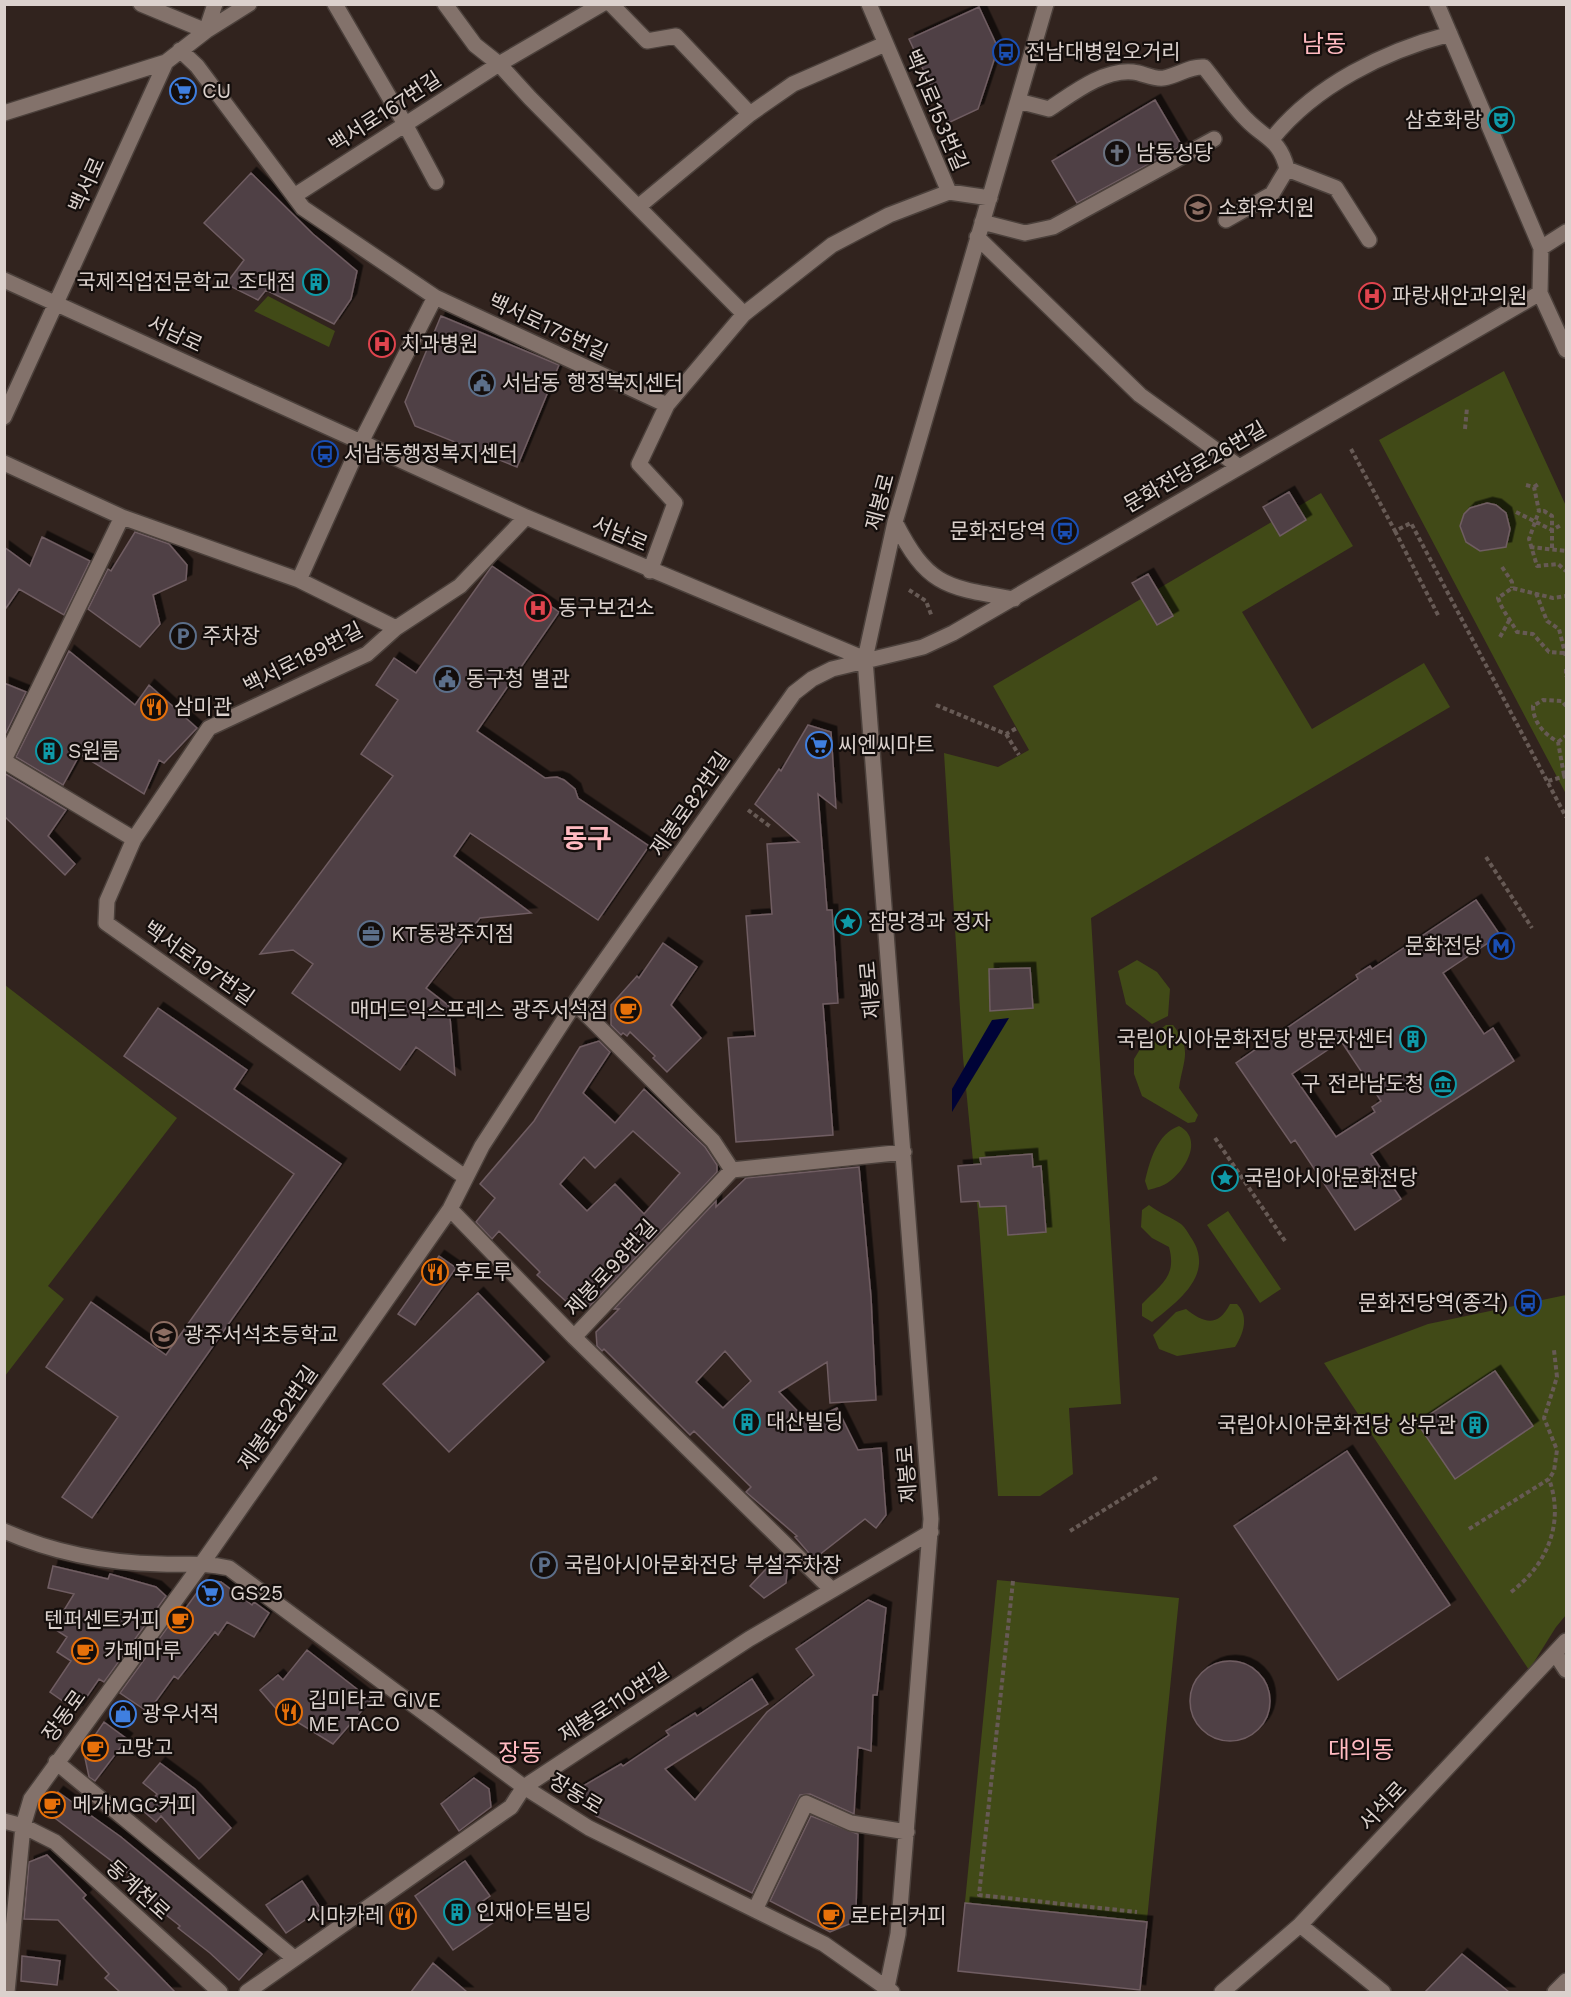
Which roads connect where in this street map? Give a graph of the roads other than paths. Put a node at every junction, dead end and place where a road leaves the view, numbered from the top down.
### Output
1 (141, 4) edge
2 (215, 4) edge
3 (249, 4) edge
4 (334, 4) edge
5 (445, 4) edge
6 (602, 4) edge
7 (611, 4) edge
8 (869, 4) edge
9 (1046, 4) edge
10 (1437, 4) edge
11 (206, 31) junction
12 (1450, 34) junction
13 (885, 44) junction
14 (180, 50) junction
15 (166, 62) junction
16 (499, 64) junction
17 (1018, 102) junction
18 (4, 113) edge
19 (750, 114) junction
20 (405, 124) junction
21 (1214, 139) dead end
22 (1272, 140) junction
23 (1287, 169) junction
24 (436, 182) dead end
25 (949, 192) junction
26 (294, 196) junction
27 (990, 198) junction
28 (638, 207) junction
29 (1226, 220) dead end
30 (980, 229) junction
31 (1566, 232) edge
32 (1369, 240) dead end
33 (1541, 248) junction
34 (4, 280) edge
35 (1539, 293) junction
36 (435, 297) junction
37 (57, 302) junction
38 (744, 314) junction
39 (1566, 350) edge
40 (667, 405) junction
41 (4, 417) edge
42 (361, 442) junction
43 (4, 463) edge
44 (1238, 466) junction
45 (122, 517) junction
46 (526, 517) junction
47 (895, 522) junction
48 (650, 570) junction
49 (299, 580) junction
50 (1014, 599) junction
51 (396, 628) junction
52 (865, 659) junction
53 (4, 760) edge
54 (134, 839) junction
55 (575, 1003) junction
56 (904, 1152) junction
57 (732, 1170) junction
58 (465, 1177) junction
59 (450, 1209) junction
60 (574, 1337) junction
61 (4, 1531) edge
62 (931, 1532) junction
63 (203, 1562) junction
64 (831, 1589) junction
65 (1566, 1641) edge
66 (1555, 1653) junction
67 (1566, 1670) edge
68 (56, 1762) junction
69 (524, 1787) junction
70 (4, 1821) edge
71 (22, 1826) junction
72 (907, 1832) junction
73 (756, 1910) junction
74 (1300, 1925) junction
75 (294, 1958) junction
76 (8, 1961) edge
77 (1566, 1981) edge
78 (7, 1992) edge
79 (220, 1992) edge
80 (247, 1992) edge
81 (889, 1992) edge
82 (1222, 1992) edge
83 (1383, 1992) edge
84 (1555, 1992) edge

1 - 11 street
2 - 11 street
3 - 11 street, 백서로
4 - 20 street
5 - 16 street
6 - 16 street
7 - 19 street
8 - 13 street, 백서로153번길
9 - 17 street, 제봉로
10 - 12 street
11 - 14 street, 백서로
12 - 22 street
12 - 33 street
13 - 19 street, 백서로153번길
13 - 25 street, 백서로153번길
14 - 15 street, 백서로
14 - 26 street, 백서로175번길
15 - 18 street
15 - 37 street, 백서로
16 - 20 street, 백서로167번길
16 - 28 street
17 - 22 street
17 - 27 street, 제봉로
19 - 28 street
20 - 24 street
20 - 26 street, 백서로167번길
21 - 30 street
22 - 23 street
23 - 29 street
23 - 32 street
25 - 27 street, 백서로153번길
25 - 38 street, 백서로153번길
26 - 36 street, 백서로175번길
27 - 30 street, 제봉로
28 - 38 street
30 - 44 street
30 - 47 street, 제봉로
31 - 33 street
33 - 35 street
34 - 37 street, 서남로
35 - 39 street
35 - 44 street, 문화전당로26번길
36 - 40 street, 백서로175번길
36 - 42 street
37 - 41 street, 백서로
37 - 42 street, 서남로
38 - 40 street
40 - 48 street
42 - 46 street, 서남로
42 - 49 street
43 - 45 street, 백서로189번길
44 - 50 street, 문화전당로26번길
45 - 49 street, 백서로189번길
45 - 53 street
46 - 48 street, 서남로
46 - 51 street
47 - 50 street
47 - 52 street, 제봉로
48 - 52 street, 서남로
49 - 51 street, 백서로189번길
50 - 52 street, 문화전당로26번길
51 - 54 street, 백서로189번길
52 - 55 street, 제봉로82번길
52 - 56 street, 제봉로
53 - 54 street
54 - 58 street, 백서로197번길
55 - 57 street
55 - 58 street, 제봉로82번길
56 - 57 street
56 - 62 street, 제봉로
57 - 60 street, 제봉로98번길
58 - 59 street, 제봉로82번길
59 - 60 street
59 - 63 street, 제봉로82번길
60 - 64 street, 제봉로98번길
61 - 63 street, 장동로
62 - 64 street, 제봉로110번길
62 - 72 street, 제봉로
63 - 68 street, 장동로
63 - 69 street, 장동로
64 - 69 street, 제봉로110번길
65 - 66 street, 서석로
66 - 67 street
66 - 74 street, 서석로
68 - 71 street
68 - 75 street, 장동로
69 - 73 street, 장동로
69 - 75 street, 제봉로110번길
70 - 71 street, 동계천로
71 - 76 street
71 - 79 street, 동계천로
72 - 73 street
72 - 81 street, 제봉로
73 - 81 street, 장동로
74 - 82 street, 서석로
74 - 83 street
75 - 80 street, 제봉로110번길
76 - 78 street
77 - 84 street

